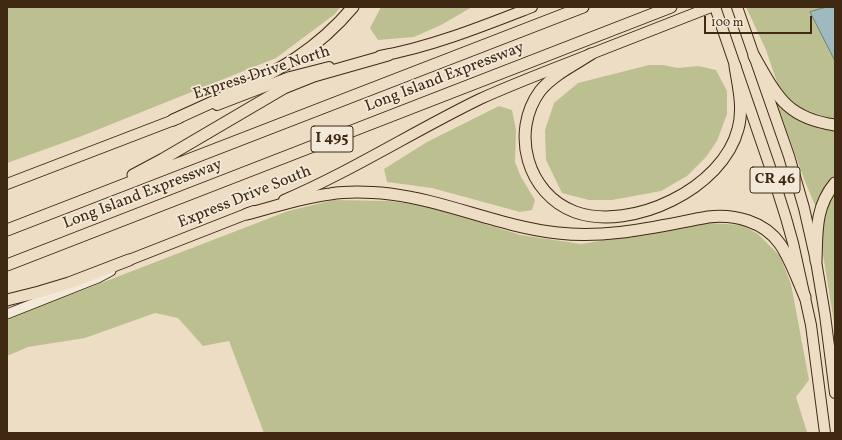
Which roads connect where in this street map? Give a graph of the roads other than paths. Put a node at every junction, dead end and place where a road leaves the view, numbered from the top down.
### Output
1 (353, 7) edge
2 (532, 7) edge
3 (583, 7) edge
4 (671, 7) edge
5 (711, 7) edge
6 (715, 7) edge
7 (738, 7) edge
8 (591, 54) junction
9 (388, 55) junction
10 (754, 56) junction
11 (735, 66) junction
12 (173, 120) junction
13 (835, 125) edge
14 (835, 183) edge
15 (7, 184) edge
16 (91, 198) junction
17 (247, 214) junction
18 (7, 230) edge
19 (129, 260) junction
20 (816, 261) junction
21 (7, 265) edge
22 (805, 297) junction
23 (7, 300) edge
24 (7, 314) edge
25 (835, 394) edge
26 (825, 433) edge

1 - 12 highway
2 - 9 main road, Express Drive North
3 - 16 highway, Long Island Expressway / I 495
4 - 21 highway, Long Island Expressway / I 495
5 - 8 main road, Express Drive South
6 - 11 main road, CR 46
7 - 10 main road, CR 46
8 - 11 highway
8 - 17 main road, Express Drive South
9 - 12 main road, Express Drive North
9 - 16 highway
10 - 13 highway
10 - 20 main road, CR 46
11 - 22 main road, CR 46
12 - 15 main road, Express Drive North
14 - 20 highway
16 - 18 highway, Long Island Expressway / I 495
17 - 19 main road, Express Drive South
17 - 22 highway
19 - 23 highway
19 - 24 main road, Express Drive South
20 - 25 main road, CR 46
22 - 26 main road, CR 46

